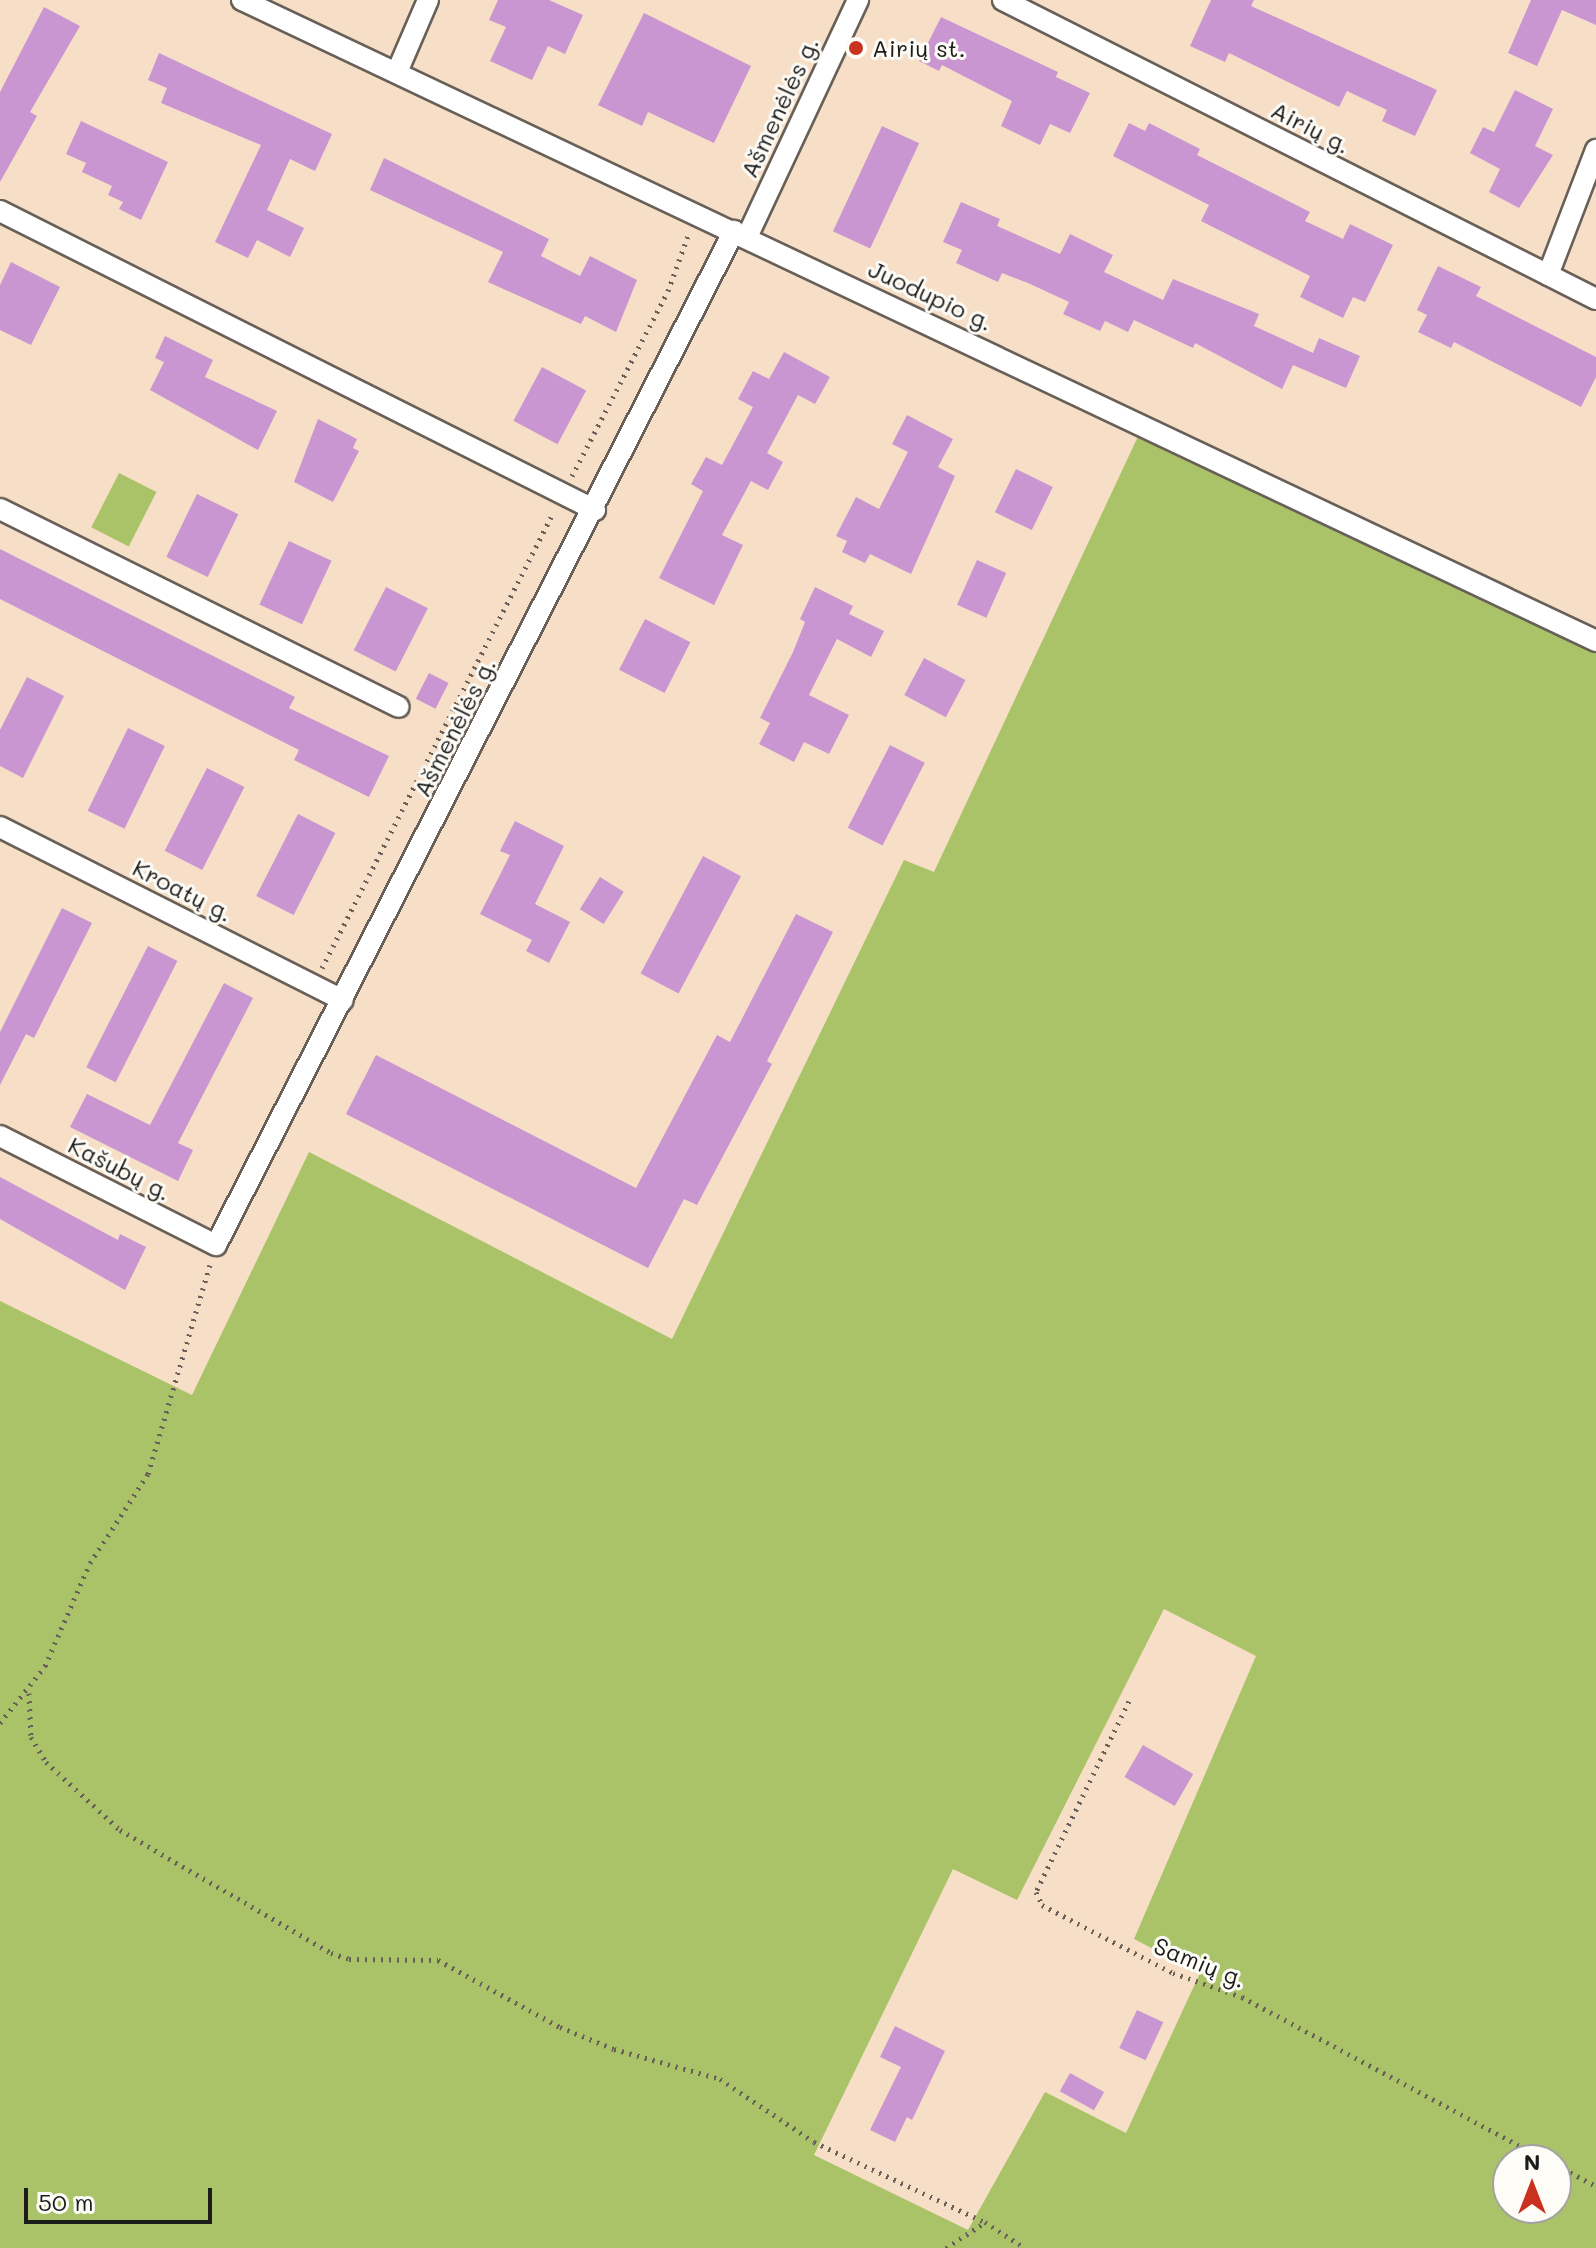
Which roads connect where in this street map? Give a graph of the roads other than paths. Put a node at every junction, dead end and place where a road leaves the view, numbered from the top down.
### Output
1 (242, 0) edge
2 (428, 0) edge
3 (858, 0) edge
4 (1003, 0) edge
5 (397, 72) junction
6 (1596, 150) edge
7 (1, 212) edge
8 (740, 234) junction
9 (1548, 275) junction
10 (1596, 299) edge
11 (0, 509) edge
12 (595, 510) junction
13 (1596, 641) edge
14 (399, 707) dead end
15 (0, 827) edge
16 (343, 1000) junction
17 (0, 1136) edge
18 (216, 1245) joint

1 - 5 street, Juodupio g.
2 - 5 street
3 - 8 street, Ašmenėlės g.
4 - 9 street, Airių g.
5 - 8 street, Juodupio g.
6 - 9 street
7 - 12 street
8 - 12 street, Ašmenėlės g.
8 - 13 street, Juodupio g.
9 - 10 street, Airių g.
11 - 14 street
12 - 16 street, Ašmenėlės g.
15 - 16 street, Kroatų g.
16 - 18 street, Ašmenėlės g.
17 - 18 street, Kašubų g.

